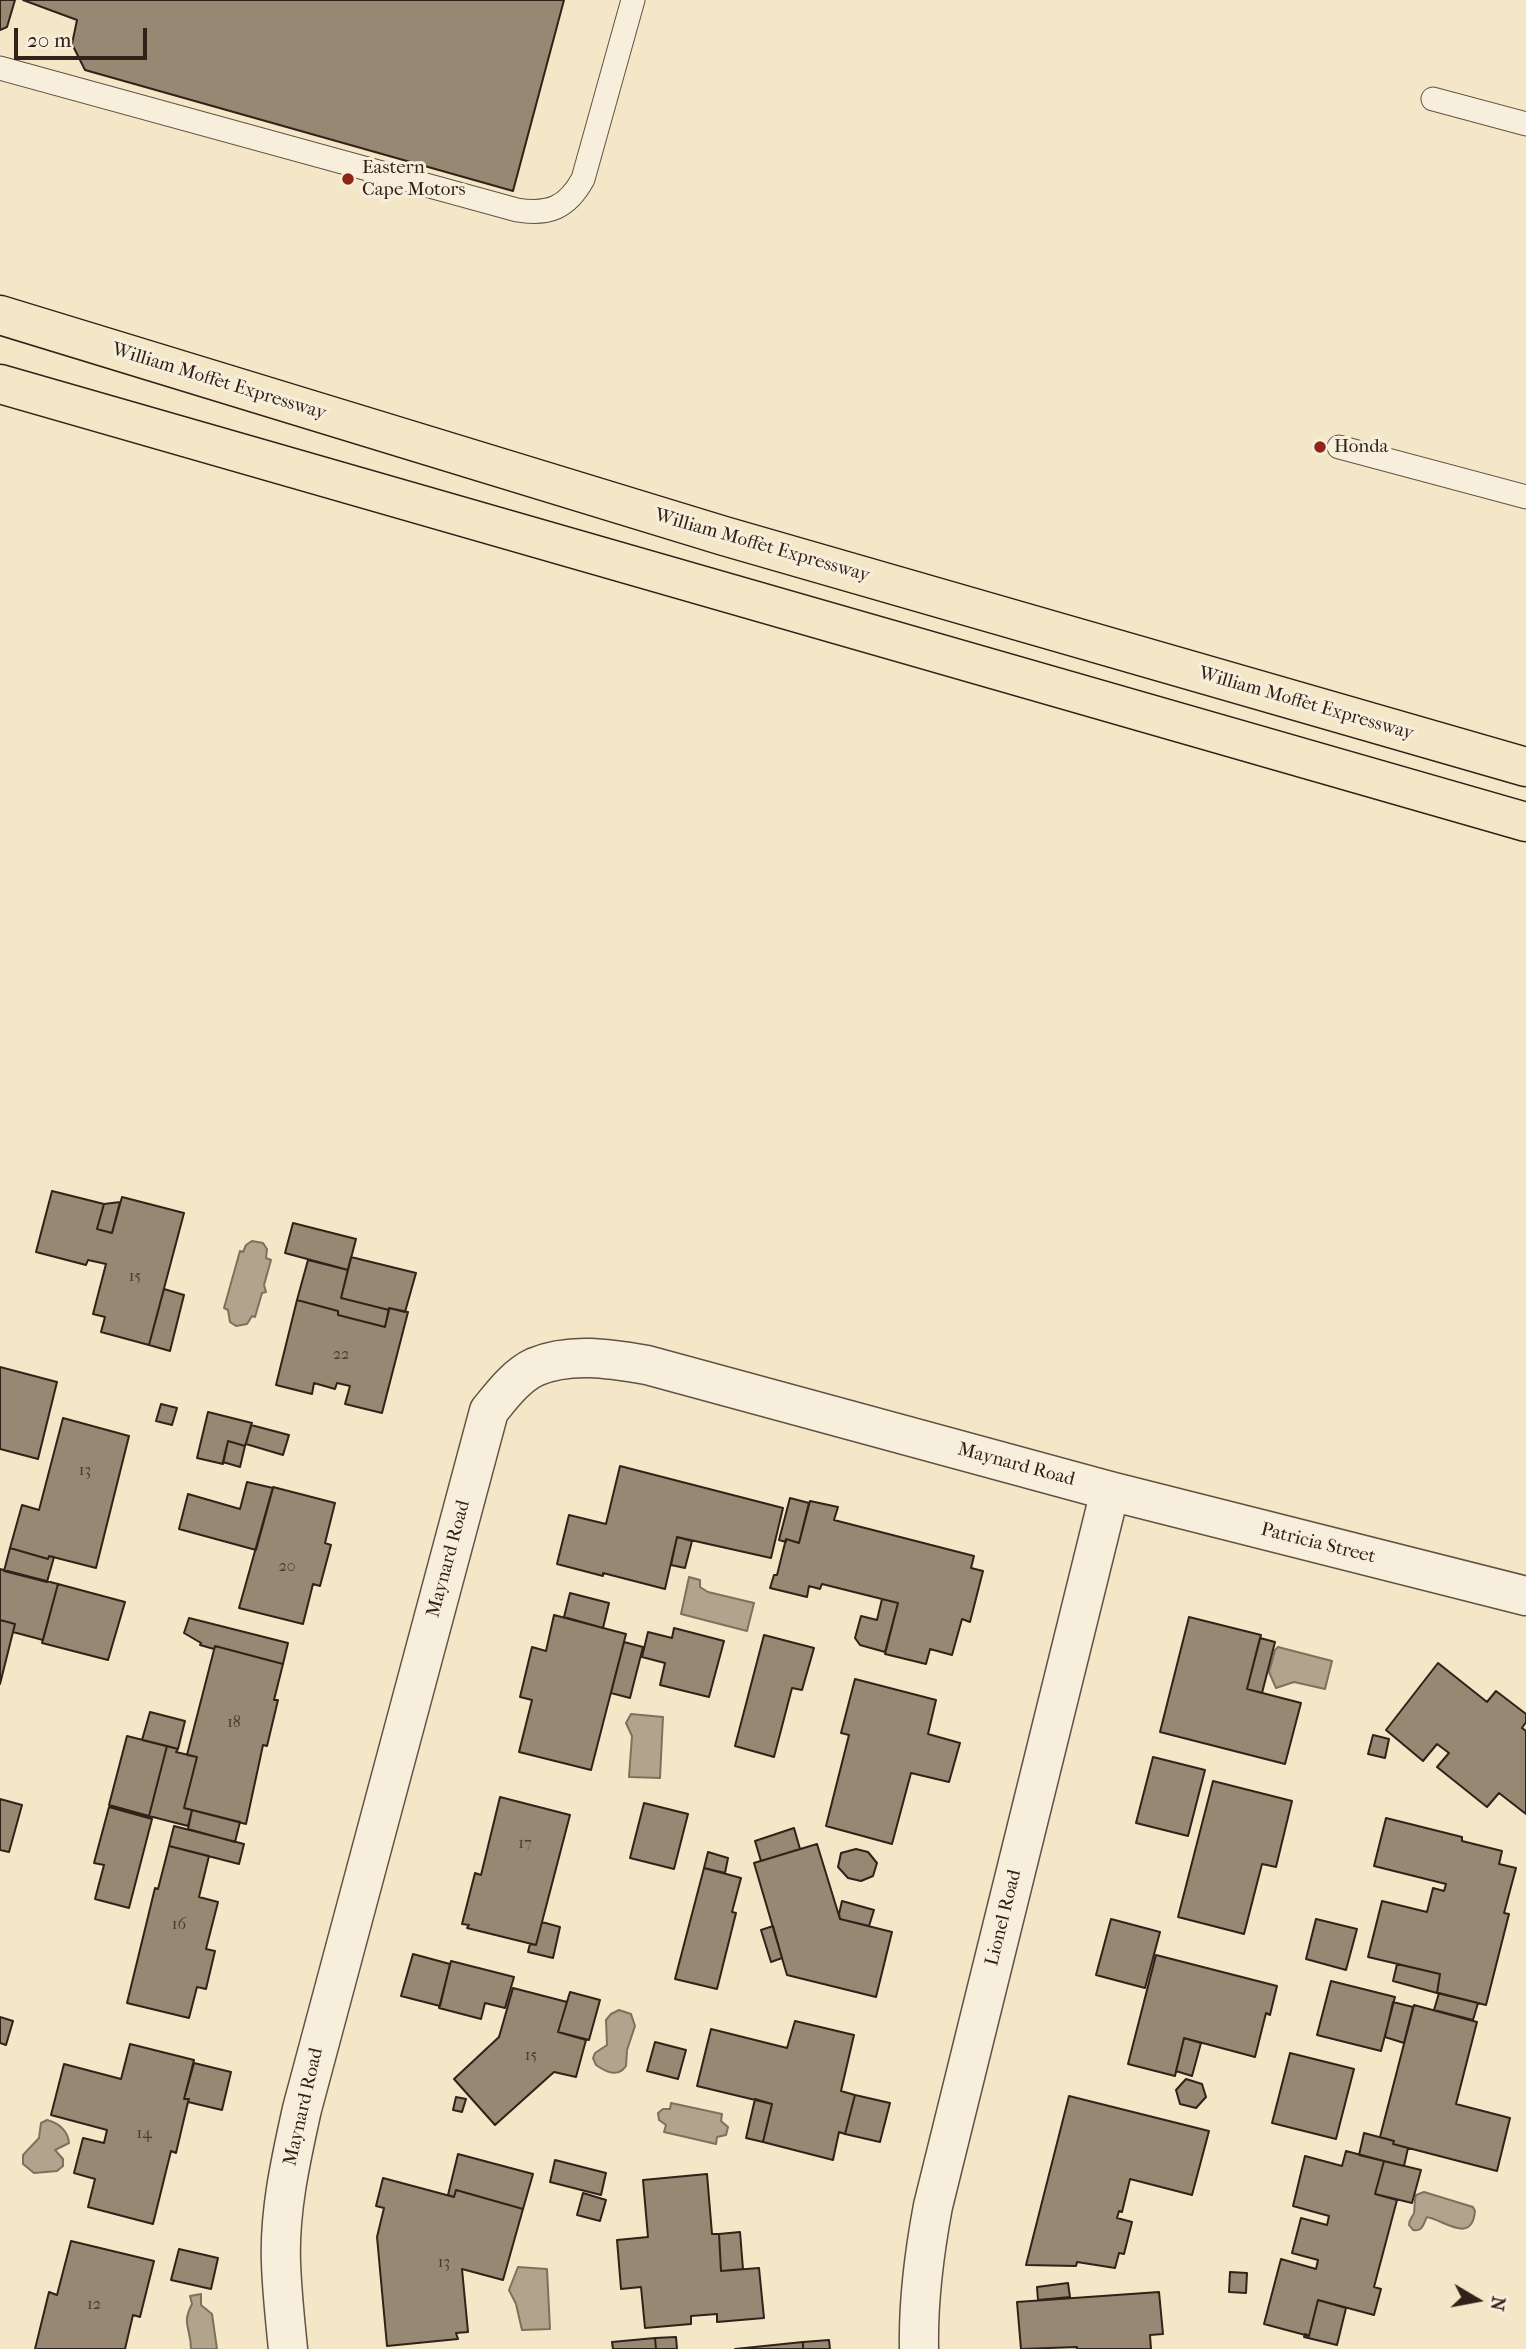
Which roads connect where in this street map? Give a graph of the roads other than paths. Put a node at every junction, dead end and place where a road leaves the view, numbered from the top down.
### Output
1 (633, 0) edge
2 (0, 68) edge
3 (1433, 99) dead end
4 (1526, 124) edge
5 (0, 315) edge
6 (0, 384) edge
7 (1339, 447) dead end
8 (1526, 497) edge
9 (1526, 767) edge
10 (1526, 822) edge
11 (1110, 1491) junction
12 (1526, 1596) edge
13 (288, 2349) edge
14 (919, 2349) edge

1 - 2 lane
3 - 4 lane
5 - 9 main road, William Moffet Expressway
6 - 10 main road
7 - 8 lane
11 - 12 street, Patricia Street
11 - 13 street, Maynard Road
11 - 14 street, Lionel Road

